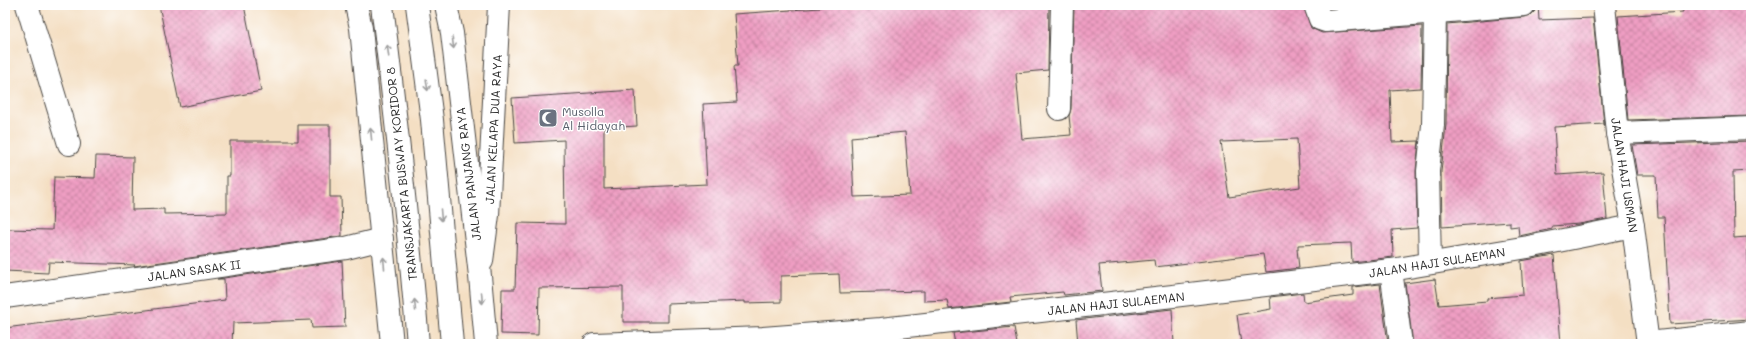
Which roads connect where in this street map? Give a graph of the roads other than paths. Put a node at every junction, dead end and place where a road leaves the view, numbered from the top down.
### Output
1 (27, 5) edge
2 (356, 5) edge
3 (382, 5) edge
4 (417, 5) edge
5 (446, 5) edge
6 (499, 5) edge
7 (1062, 5) edge
8 (1315, 5) edge
9 (1524, 5) edge
10 (1604, 5) edge
11 (1435, 12) junction
12 (1059, 109) dead end
13 (1751, 128) edge
14 (1618, 133) junction
15 (70, 144) dead end
16 (1633, 226) junction
17 (382, 239) junction
18 (1430, 262) junction
19 (1391, 270) junction
20 (480, 276) junction
21 (5, 297) edge
22 (1751, 332) edge
23 (882, 336) edge
24 (1648, 343) edge
25 (392, 344) edge
26 (418, 344) edge
27 (452, 344) edge
28 (486, 344) edge
29 (594, 344) edge
30 (1401, 344) edge

1 - 15 street
17 -> 2 street
26 -> 3 street, TRANSJAKARTA BUSWAY KORIDOR 8
4 -> 27 street
5 -> 20 street, JALAN PANJANG RAYA
6 - 20 street, JALAN KELAPA DUA RAYA
7 - 12 street
8 - 11 street
9 - 11 street
10 - 14 street, JALAN HAJI USMAN
11 - 18 street
13 - 14 street
14 - 16 street, JALAN HAJI USMAN
16 - 18 street, JALAN HAJI SULAEMAN
16 - 24 street, JALAN HAJI USMAN
17 - 21 street, JALAN SASAK II
25 -> 17 street
18 - 19 street, JALAN HAJI SULAEMAN
19 - 23 street, JALAN HAJI SULAEMAN
19 - 30 street
20 -> 28 street, JALAN PANJANG RAYA
22 - 24 street
23 - 29 street, JALAN HAJI SULAEMAN

